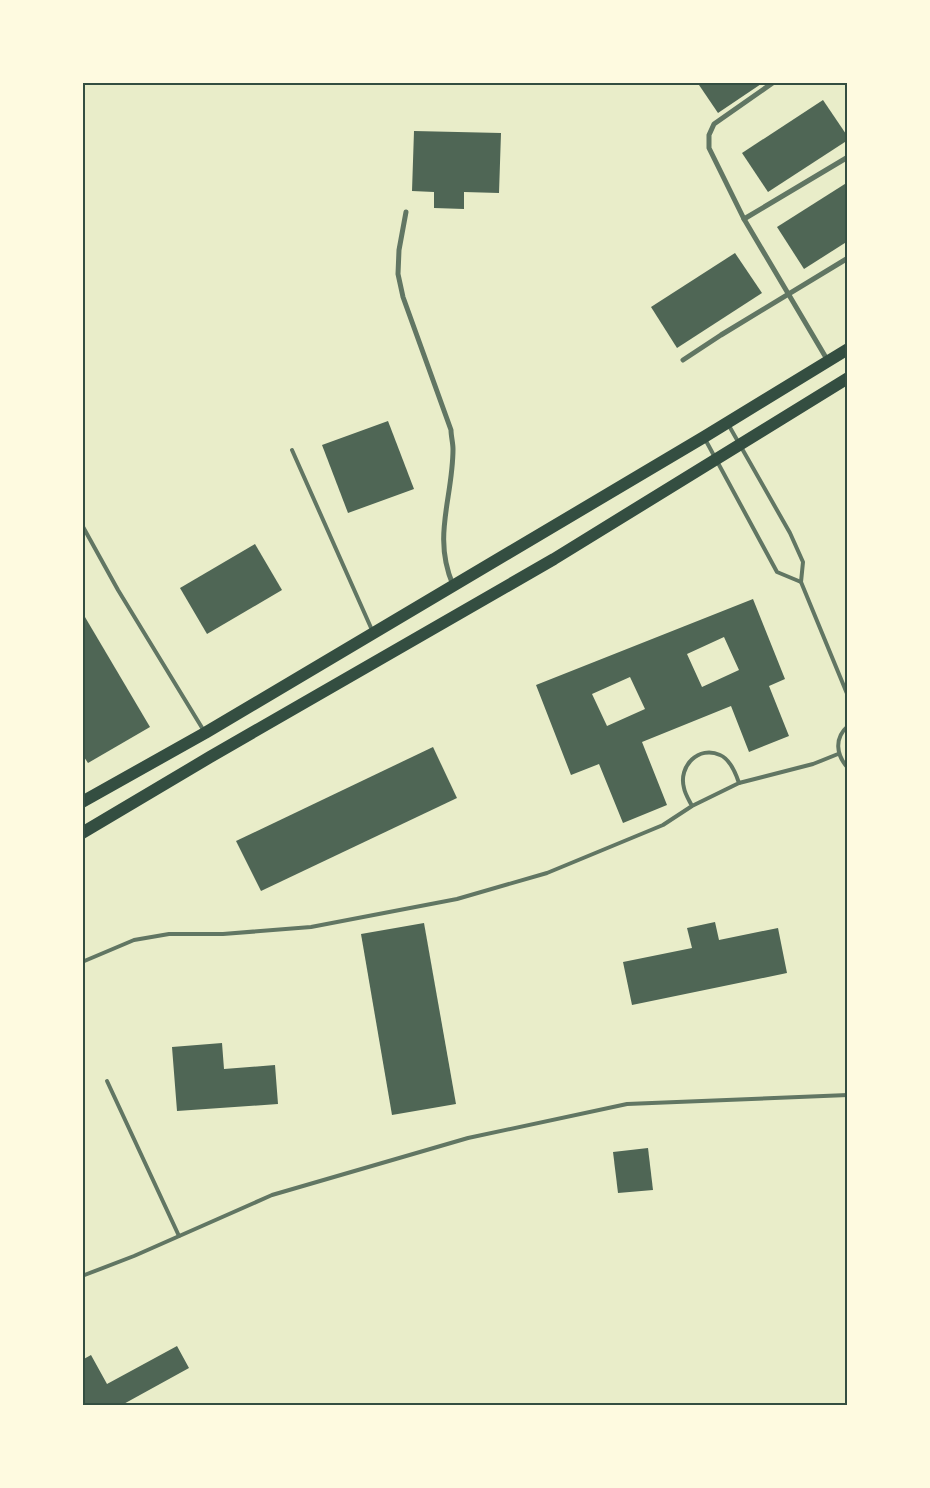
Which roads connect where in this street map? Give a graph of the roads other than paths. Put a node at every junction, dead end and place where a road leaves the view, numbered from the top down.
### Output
1 (774, 82) edge
2 (848, 157) edge
3 (406, 212) dead end
4 (744, 219) junction
5 (848, 258) edge
6 (788, 294) junction
7 (848, 349) edge
8 (683, 360) dead end
9 (828, 361) junction
10 (848, 378) edge
11 (727, 423) junction
12 (704, 436) junction
13 (740, 444) junction
14 (292, 450) dead end
15 (716, 458) junction
16 (82, 525) edge
17 (801, 582) junction
18 (453, 585) junction
19 (373, 633) junction
20 (848, 696) edge
21 (848, 726) edge
22 (206, 733) junction
23 (838, 754) junction
24 (848, 768) edge
25 (740, 783) junction
26 (82, 802) edge
27 (692, 806) junction
28 (82, 833) edge
29 (82, 962) edge
30 (107, 1081) dead end
31 (848, 1095) edge
32 (179, 1236) junction
33 (82, 1276) edge

1 - 4 street
2 - 4 street
3 - 18 street
4 - 6 street
5 - 6 street
6 - 8 street
6 - 9 street
7 - 9 main road
9 - 11 main road
10 - 13 main road
11 - 12 main road
11 - 13 lane
12 - 15 lane
12 - 18 main road
13 - 15 main road
13 - 17 lane
14 - 19 lane
15 - 17 lane
15 - 28 main road
16 - 22 lane
17 - 20 lane
18 - 19 main road
19 - 22 main road
21 - 23 lane
22 - 26 main road
23 - 24 lane
23 - 25 lane
25 - 27 lane
25 - 27 lane
27 - 29 lane
30 - 32 lane
31 - 32 lane
32 - 33 lane

